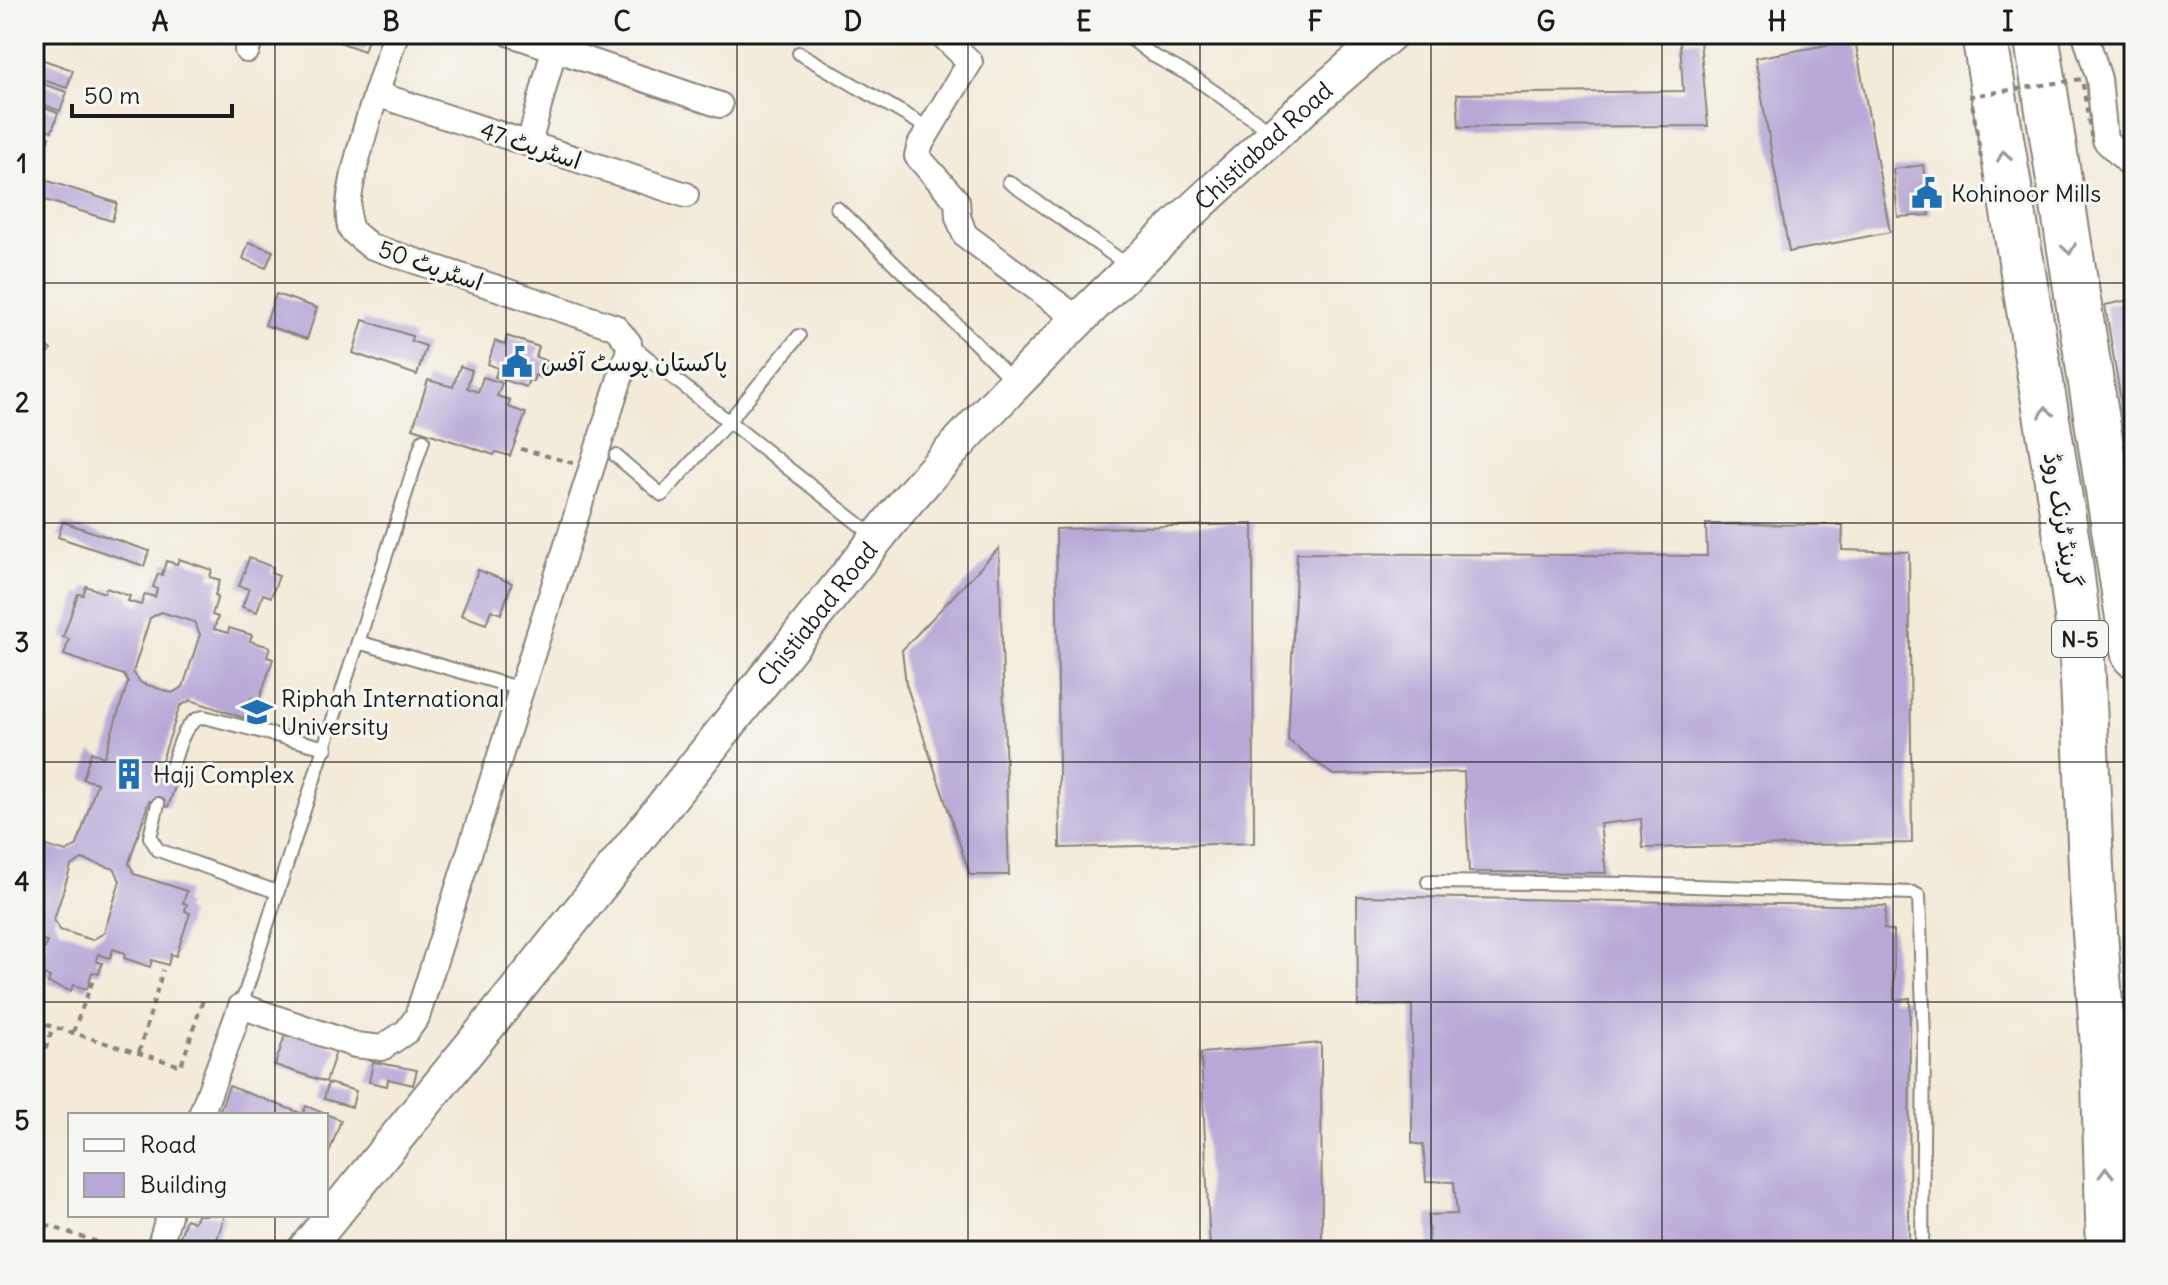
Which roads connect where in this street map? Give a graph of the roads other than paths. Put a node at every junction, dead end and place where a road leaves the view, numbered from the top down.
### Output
1 (396, 34) edge
2 (511, 34) edge
3 (941, 34) edge
4 (1125, 34) edge
5 (1390, 34) edge
6 (1984, 34) edge
7 (2036, 34) edge
8 (2085, 34) edge
9 (555, 41) edge
10 (799, 53) dead end
11 (376, 94) junction
12 (720, 105) dead end
13 (930, 129) junction
14 (1275, 134) junction
15 (529, 144) junction
16 (2134, 168) edge
17 (1009, 182) dead end
18 (686, 195) dead end
19 (837, 208) dead end
20 (1131, 268) junction
21 (1078, 319) junction
22 (622, 335) junction
23 (799, 336) dead end
24 (1015, 383) junction
25 (728, 422) junction
26 (423, 440) dead end
27 (616, 456) dead end
28 (2123, 531) edge
29 (877, 538) junction
30 (358, 642) junction
31 (2134, 655) edge
32 (2082, 656) junction
33 (521, 689) junction
34 (326, 748) junction
35 (170, 773) dead end
36 (158, 804) dead end
37 (1428, 882) dead end
38 (277, 892) junction
39 (241, 1006) junction
40 (2134, 1054) edge
41 (202, 1113) edge
42 (168, 1217) edge
43 (158, 1251) edge
44 (304, 1251) edge
45 (1922, 1251) edge
46 (2109, 1251) edge

1 - 11 street, اسٹریٹ 50
2 - 9 street
3 - 13 street
4 - 14 lane
5 - 14 main road, Chistiabad Road
32 -> 6 highway, گرینڈ ٹرنک روڈ / N-5
7 -> 28 highway, گرینڈ ٹرنک روڈ / N-5
8 - 16 street
9 - 12 street
9 - 15 street
10 - 13 lane
11 - 15 street, اسٹریٹ 47
11 - 22 street, اسٹریٹ 50
13 - 21 street
14 - 20 main road, Chistiabad Road
15 - 18 street, اسٹریٹ 47
17 - 20 lane
19 - 24 lane
20 - 21 main road, Chistiabad Road
21 - 24 main road, Chistiabad Road
22 - 25 lane
22 - 33 street
23 - 25 lane
24 - 29 main road, Chistiabad Road
25 - 27 lane
25 - 29 lane
26 - 30 lane
28 - 31 highway, گرینڈ ٹرنک روڈ / N-5
29 - 44 main road, Chistiabad Road
30 - 33 lane
30 - 34 lane
32 - 40 highway
46 -> 32 highway, گرینڈ ٹرنک روڈ / N-5
33 - 39 street
34 - 35 lane
34 - 38 lane
36 - 38 lane
37 - 45 lane
38 - 39 lane
39 - 41 street
42 - 43 street

